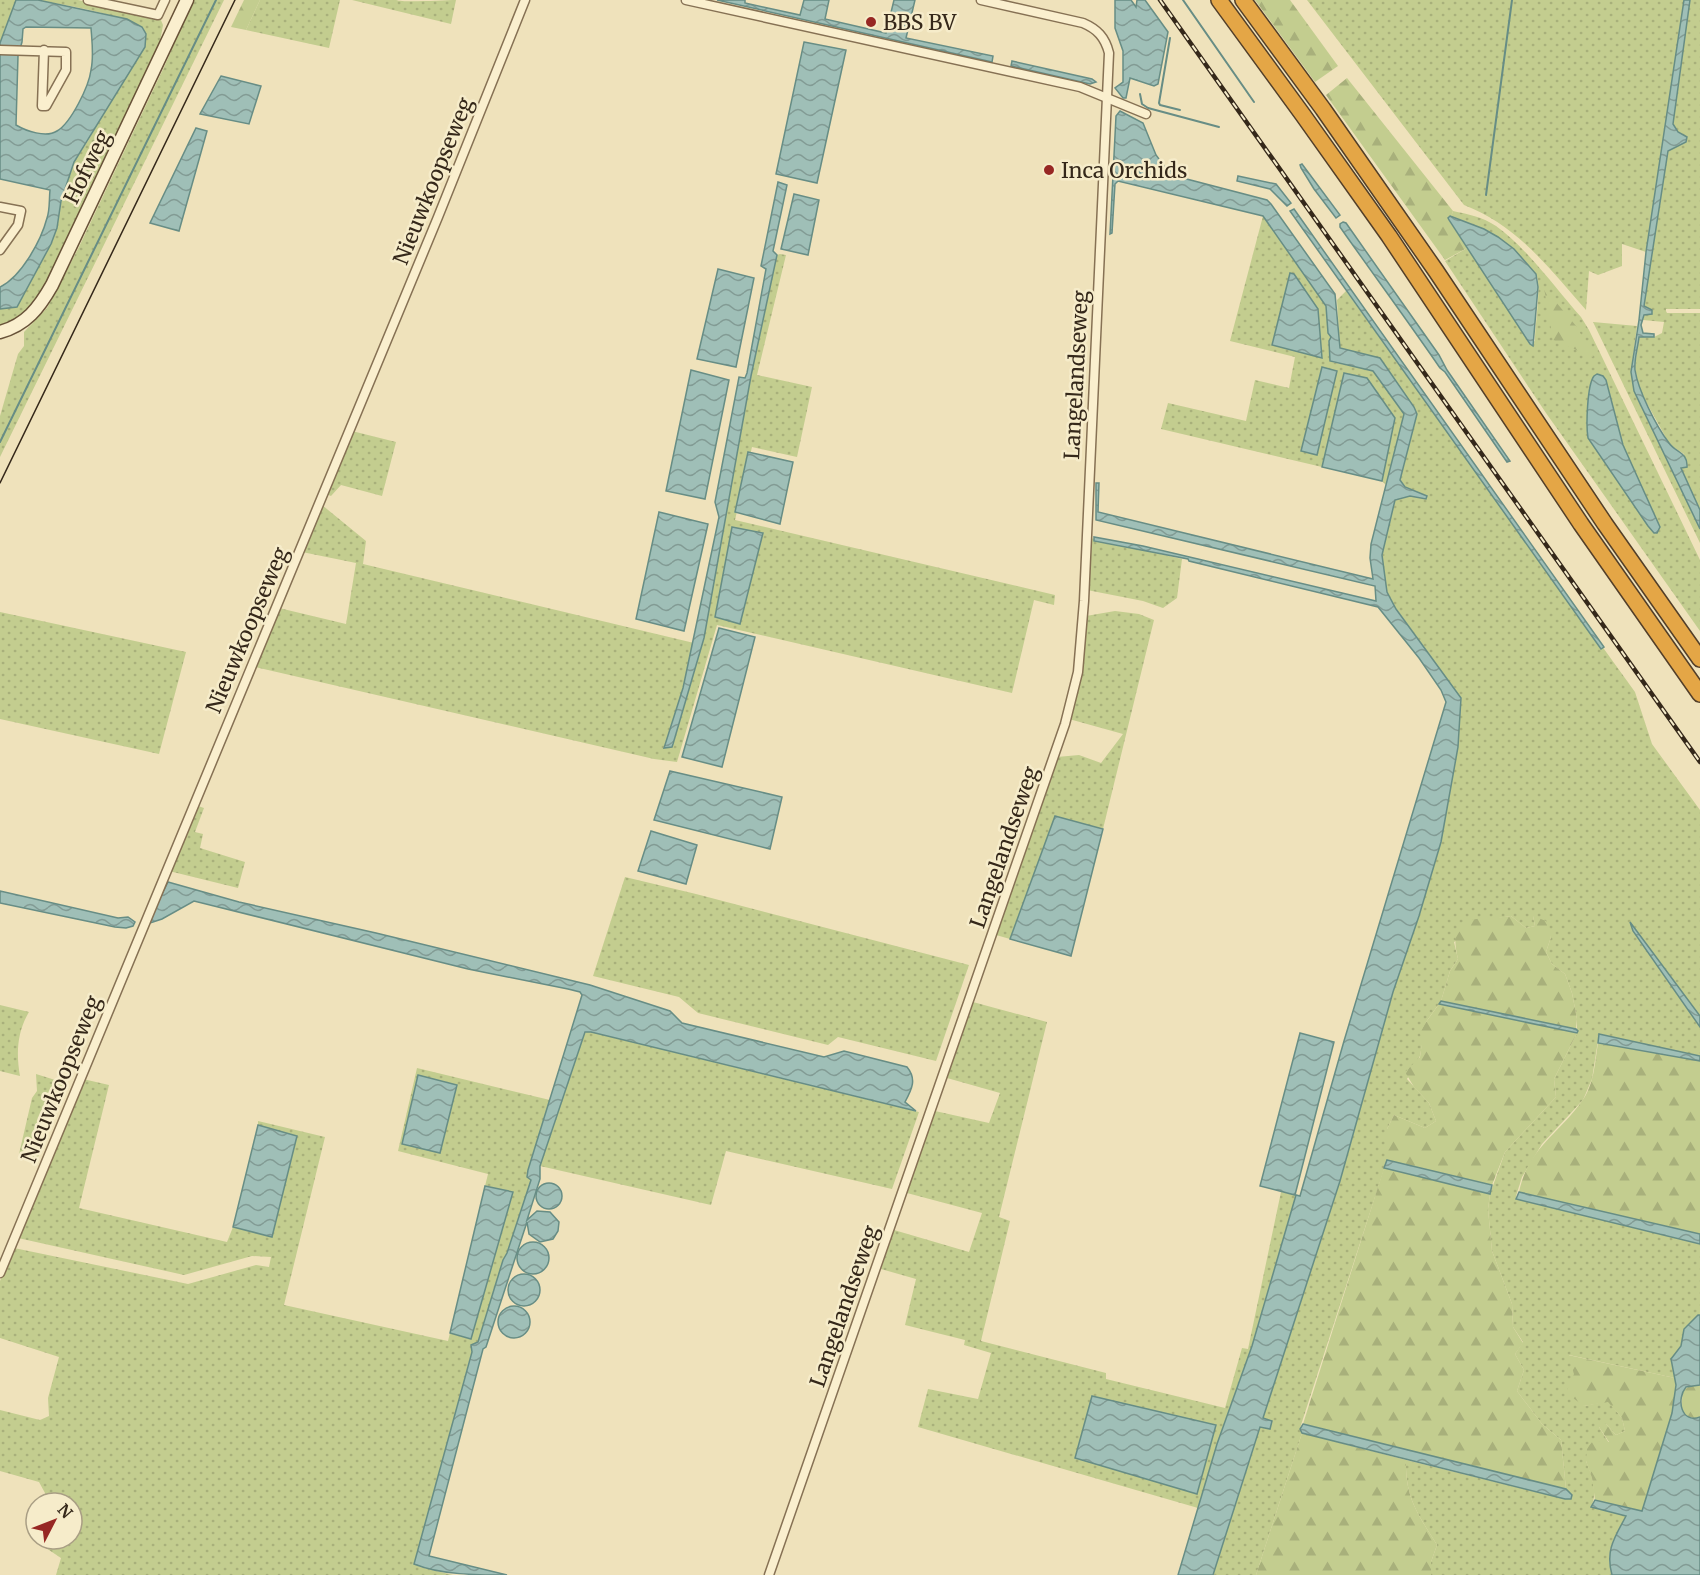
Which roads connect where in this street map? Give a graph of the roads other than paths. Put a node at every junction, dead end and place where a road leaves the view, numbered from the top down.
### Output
1 (88, 0) edge
2 (165, 0) edge
3 (187, 0) edge
4 (525, 0) edge
5 (686, 0) edge
6 (981, 0) edge
7 (1219, 0) edge
8 (1243, 0) edge
9 (0, 50) edge
10 (44, 50) junction
11 (1108, 98) junction
12 (1146, 114) dead end
13 (0, 207) edge
14 (0, 250) edge
15 (0, 332) edge
16 (1633, 565) junction
17 (1700, 642) edge
18 (1700, 659) edge
19 (1700, 694) edge
20 (0, 1273) edge
21 (769, 1575) edge

1 - 2 street
3 - 15 main road, Hofweg
4 - 20 street, Nieuwkoopseweg
5 - 11 street
6 - 11 street, Langelandseweg
7 - 19 highway
8 - 16 highway
9 - 10 street
10 - 10 street
11 - 12 street
11 - 21 street, Langelandseweg
13 - 14 street
16 - 17 highway
16 - 18 highway

